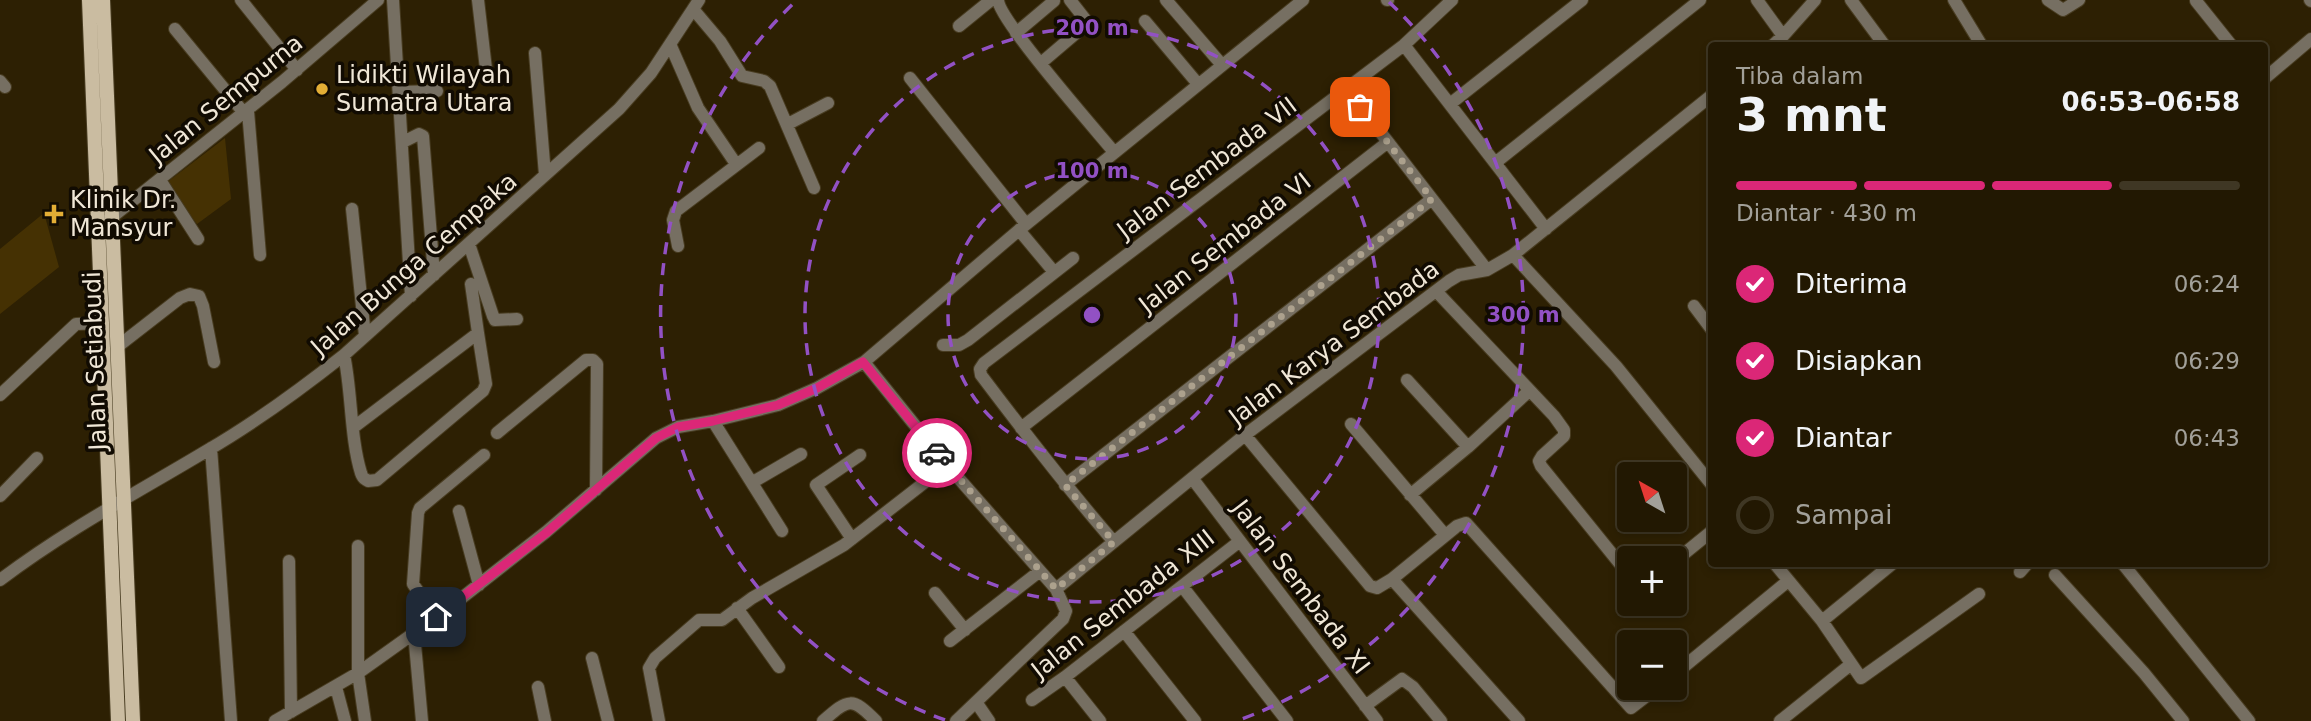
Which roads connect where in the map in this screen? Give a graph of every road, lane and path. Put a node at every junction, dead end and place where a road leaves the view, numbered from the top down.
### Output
1 (89, 0) edge
2 (103, 0) edge
3 (241, 0) edge
4 (377, 0) edge
5 (393, 0) edge
6 (478, 0) edge
7 (991, 0) edge
8 (998, 0) edge
9 (1070, 0) edge
10 (1166, 0) edge
11 (1303, 0) edge
12 (1452, 0) edge
13 (1582, 0) edge
14 (1700, 0) edge
15 (1757, 0) edge
16 (1815, 0) edge
17 (1851, 0) edge
18 (1954, 0) edge
19 (2048, 0) edge
20 (2079, 0) edge
21 (1054, 1) edge
22 (2196, 1) edge
23 (696, 5) edge
24 (1145, 21) dead end
25 (959, 26) dead end
26 (174, 29) dead end
27 (1016, 33) junction
28 (1783, 36) junction
29 (2311, 39) edge
30 (1776, 42) edge
31 (1882, 42) edge
32 (1980, 42) edge
33 (2229, 42) edge
34 (670, 44) junction
35 (1404, 45) junction
36 (535, 53) dead end
37 (1041, 62) junction
38 (1222, 65) junction
39 (486, 69) dead end
40 (297, 70) junction
41 (2268, 76) edge
42 (910, 78) dead end
43 (1198, 84) junction
44 (1347, 89) junction
45 (437, 90) dead end
46 (399, 92) junction
47 (1708, 98) edge
48 (828, 103) dead end
49 (1450, 104) junction
50 (246, 112) junction
51 (788, 124) junction
52 (403, 142) junction
53 (1388, 142) junction
54 (759, 148) dead end
55 (1114, 152) junction
56 (1495, 163) junction
57 (736, 164) junction
58 (545, 175) junction
59 (160, 180) junction
60 (814, 188) dead end
61 (1432, 199) junction
62 (352, 209) dead end
63 (112, 218) junction
64 (98, 227) junction
65 (1022, 227) junction
66 (1546, 229) junction
67 (198, 239) dead end
68 (470, 244) junction
69 (678, 246) dead end
70 (260, 255) dead end
71 (1513, 255) junction
72 (1073, 258) dead end
73 (1487, 270) junction
74 (1054, 272) junction
75 (434, 275) junction
76 (471, 284) dead end
77 (1436, 291) junction
78 (411, 296) junction
79 (1694, 306) dead end
80 (517, 318) dead end
81 (102, 323) junction
82 (1708, 325) edge
83 (478, 333) junction
84 (365, 336) junction
85 (943, 345) dead end
86 (117, 347) junction
87 (344, 355) junction
88 (214, 362) dead end
89 (863, 362) junction
90 (1407, 380) dead end
91 (1529, 391) junction
92 (0, 395) edge
93 (713, 421) junction
94 (1352, 424) dead end
95 (354, 427) junction
96 (1021, 428) junction
97 (497, 433) dead end
98 (1245, 435) junction
99 (1468, 447) junction
100 (211, 448) junction
101 (801, 454) dead end
102 (484, 455) dead end
103 (860, 455) dead end
104 (37, 458) dead end
105 (947, 465) junction
106 (1192, 478) junction
107 (1708, 478) edge
108 (753, 482) junction
109 (1065, 485) junction
110 (596, 490) junction
111 (1410, 495) junction
112 (0, 496) edge
113 (124, 498) junction
114 (109, 507) junction
115 (459, 511) dead end
116 (782, 531) dead end
117 (1708, 534) edge
118 (1445, 535) junction
119 (852, 539) junction
120 (1240, 541) junction
121 (1114, 542) junction
122 (358, 546) dead end
123 (1687, 551) edge
124 (1617, 560) edge
125 (289, 561) dead end
126 (1777, 567) edge
127 (1888, 567) edge
128 (2125, 567) edge
129 (1040, 570) junction
130 (2055, 575) dead end
131 (1392, 579) junction
132 (0, 580) edge
133 (1788, 581) junction
134 (479, 585) junction
135 (1182, 586) junction
136 (1056, 589) junction
137 (935, 593) dead end
138 (1979, 594) dead end
139 (737, 608) junction
140 (436, 617) junction
141 (1822, 621) junction
142 (965, 630) junction
143 (1124, 631) junction
144 (414, 633) junction
145 (950, 642) dead end
146 (592, 658) dead end
147 (1687, 664) edge
148 (1850, 664) junction
149 (779, 667) dead end
150 (358, 673) junction
151 (1065, 677) junction
152 (335, 687) junction
153 (538, 687) dead end
154 (1617, 692) edge
155 (1032, 700) dead end
156 (1624, 700) edge
157 (1641, 700) edge
158 (976, 702) junction
159 (1365, 706) junction
160 (291, 712) junction
161 (118, 721) edge
162 (133, 721) edge
163 (231, 721) edge
164 (275, 721) edge
165 (345, 721) edge
166 (365, 721) edge
167 (422, 721) edge
168 (545, 721) edge
169 (608, 721) edge
170 (659, 721) edge
171 (823, 721) edge
172 (876, 721) edge
173 (956, 721) edge
174 (989, 721) edge
175 (1100, 721) edge
176 (1195, 721) edge
177 (1287, 721) edge
178 (1377, 721) edge
179 (1441, 721) edge
180 (1519, 721) edge
181 (1780, 721) edge
182 (2183, 721) edge
183 (2249, 721) edge

1 - 64 main road, Jalan Setiabudi
2 - 63 main road, Jalan Setiabudi
3 - 40 street
4 - 40 street, Jalan Sempurna
5 - 46 street
6 - 39 street
7 - 25 street
8 - 27 street
9 - 37 street
10 - 38 street
11 - 38 street
12 - 35 street, Jalan Sembada VII
13 - 49 street
14 - 56 street
15 - 28 street
16 - 28 street
17 - 31 street
18 - 32 street
19 - 20 street
21 - 27 street
22 - 33 street
23 - 34 street, Jalan Bunga Cempaka
23 - 51 street
24 - 43 street
26 - 50 street
27 - 37 street
28 - 30 street
29 - 41 street
34 - 57 street
34 - 58 street, Jalan Bunga Cempaka
35 - 44 street, Jalan Sembada VII
35 - 49 street
36 - 58 street
37 - 55 street
38 - 43 street
40 - 50 street, Jalan Sempurna
42 - 65 street
43 - 55 street
44 - 53 street
44 - 96 street, Jalan Sembada VII
45 - 46 street
46 - 52 street
47 - 66 street, Jalan Karya Sembada
48 - 51 street
49 - 56 street
50 - 59 street, Jalan Sempurna
50 - 70 street
51 - 60 street
52 - 75 street
52 - 78 street
53 - 61 street
53 - 96 street, Jalan Sembada VI
54 - 57 street
55 - 65 street
56 - 66 street
57 - 69 street
58 - 68 street, Jalan Bunga Cempaka
59 - 63 street, Jalan Sempurna
59 - 67 street
61 - 73 street
61 - 109 street
62 - 84 street
63 - 64 street, Jalan Sempurna
63 - 86 main road, Jalan Setiabudi
64 - 81 main road, Jalan Setiabudi
65 - 74 street
65 - 89 street
66 - 71 street, Jalan Karya Sembada
68 - 75 street, Jalan Bunga Cempaka
68 - 80 street
71 - 73 street, Jalan Karya Sembada
71 - 107 street
72 - 74 street
73 - 77 street, Jalan Karya Sembada
74 - 85 street
75 - 78 street, Jalan Bunga Cempaka
76 - 83 street
77 - 91 street
77 - 98 street, Jalan Karya Sembada
78 - 84 street, Jalan Bunga Cempaka
79 - 82 street
81 - 92 street
81 - 114 main road, Jalan Setiabudi
83 - 95 street
83 - 95 street
84 - 87 street, Jalan Bunga Cempaka
86 - 88 street
86 - 113 main road, Jalan Setiabudi
87 - 95 street
87 - 100 street, Jalan Bunga Cempaka
89 - 93 street
89 - 105 street
90 - 99 street
91 - 99 street
91 - 124 street
93 - 108 street
93 - 110 street
94 - 111 street
96 - 109 street
97 - 110 street
98 - 106 street, Jalan Karya Sembada
98 - 131 street
99 - 111 street
100 - 113 street, Jalan Bunga Cempaka
100 - 163 street
101 - 108 street
102 - 140 street
103 - 119 street
104 - 112 street
105 - 119 street
105 - 129 street
106 - 120 street, Jalan Sembada XI
106 - 121 street, Jalan Karya Sembada
108 - 116 street
109 - 121 street
110 - 134 street
111 - 118 street
113 - 114 street, Jalan Bunga Cempaka
113 - 162 main road, Jalan Setiabudi
114 - 132 street, Jalan Bunga Cempaka
114 - 161 main road, Jalan Setiabudi
115 - 134 street
117 - 123 street
118 - 131 street
118 - 154 street
119 - 139 street
120 - 135 street, Jalan Sembada XIII
120 - 159 street, Jalan Sembada XI
121 - 136 street, Jalan Karya Sembada
122 - 150 street
125 - 160 street
126 - 133 street
127 - 141 street
128 - 183 street
129 - 136 street
129 - 142 street
130 - 182 street
131 - 180 street
133 - 141 street
133 - 147 street
134 - 140 street
135 - 143 street, Jalan Sembada XIII
135 - 177 street
136 - 158 street
137 - 142 street
138 - 148 street
139 - 149 street
139 - 170 street
140 - 144 street
141 - 148 street
142 - 145 street
143 - 151 street, Jalan Sembada XIII
143 - 176 street
144 - 150 street
144 - 167 street
146 - 169 street
148 - 181 street
150 - 152 street
150 - 166 street
151 - 155 street, Jalan Sembada XIII
151 - 175 street
152 - 160 street
152 - 165 street
153 - 168 street
156 - 157 street
158 - 173 street
158 - 174 street
159 - 178 street, Jalan Sembada XI
159 - 179 street
160 - 164 street
171 - 172 street

